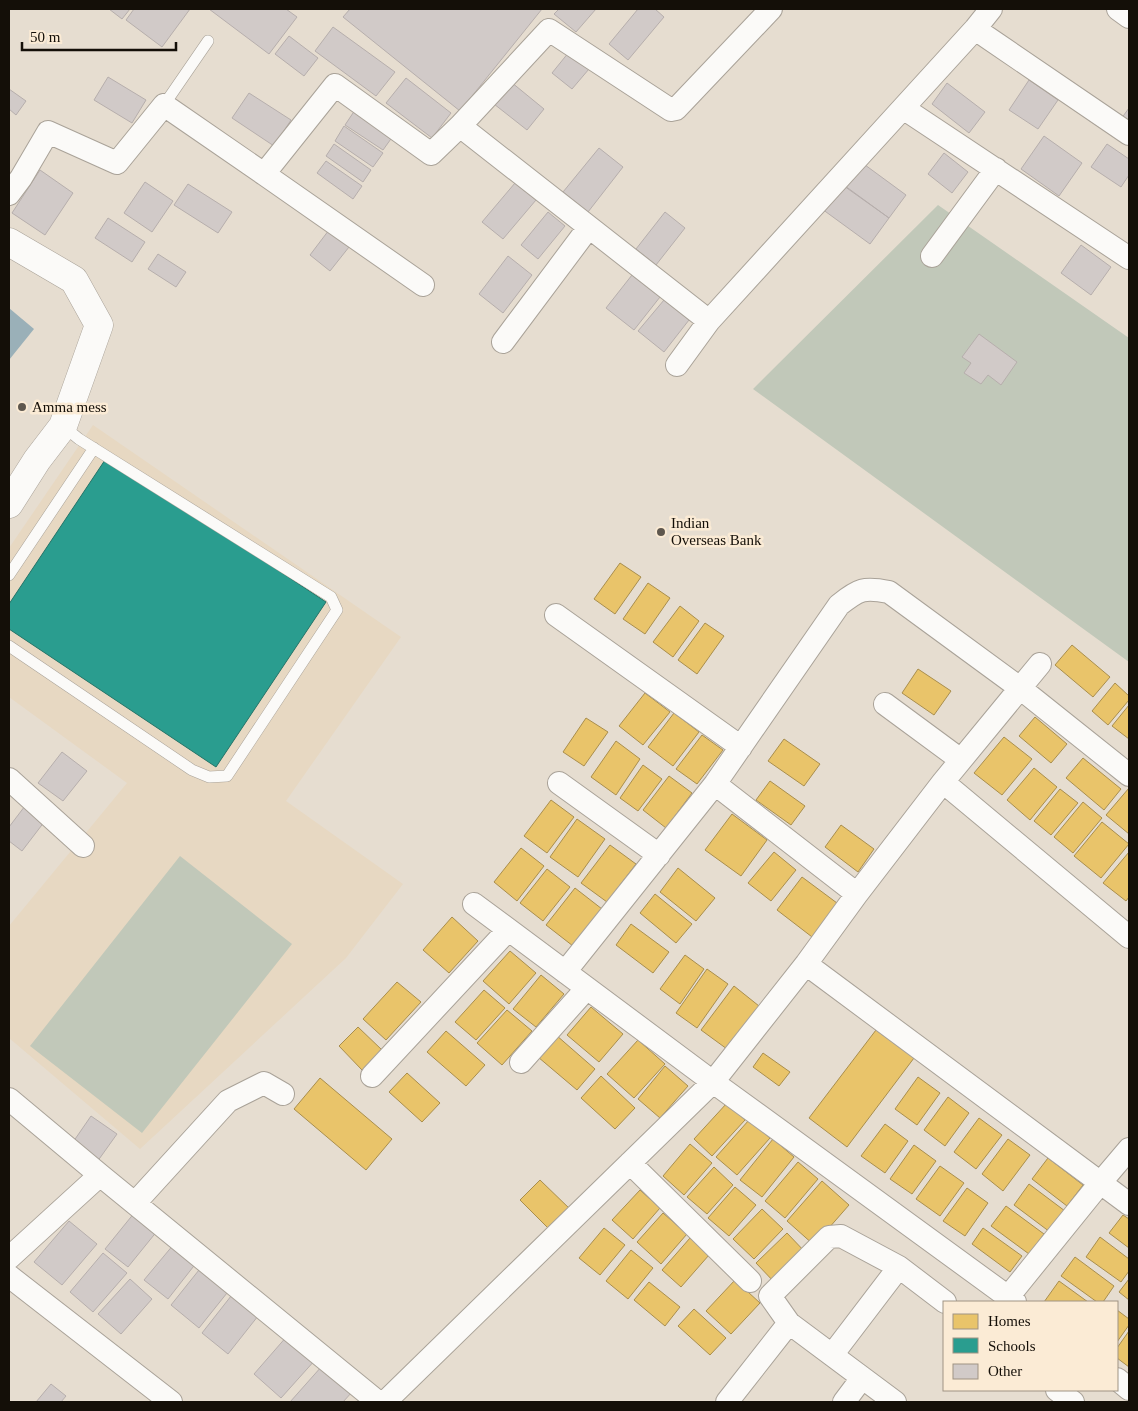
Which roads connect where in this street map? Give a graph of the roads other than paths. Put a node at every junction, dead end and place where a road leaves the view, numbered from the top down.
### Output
1 (771, 9) edge
2 (991, 9) edge
3 (1118, 9) edge
4 (1129, 17) edge
5 (975, 29) junction
6 (208, 41) dead end
7 (164, 104) junction
8 (903, 108) junction
9 (460, 126) junction
10 (1129, 134) edge
11 (996, 169) junction
12 (264, 174) junction
13 (9, 194) edge
14 (589, 227) junction
15 (9, 242) edge
16 (932, 256) dead end
17 (1129, 258) edge
18 (423, 285) dead end
19 (709, 321) junction
20 (503, 342) dead end
21 (677, 365) dead end
22 (63, 426) junction
23 (94, 448) junction
24 (9, 504) edge
25 (9, 575) edge
26 (556, 615) dead end
27 (9, 646) edge
28 (1040, 664) dead end
29 (1020, 688) junction
30 (885, 704) dead end
31 (741, 747) junction
32 (960, 760) junction
33 (1129, 775) edge
34 (9, 779) edge
35 (943, 782) junction
36 (559, 783) dead end
37 (715, 784) junction
38 (83, 846) dead end
39 (659, 855) junction
40 (857, 894) junction
41 (474, 904) dead end
42 (508, 930) junction
43 (1129, 937) edge
44 (806, 964) junction
45 (564, 972) junction
46 (587, 988) junction
47 (521, 1062) dead end
48 (372, 1076) dead end
49 (713, 1082) junction
50 (283, 1094) dead end
51 (9, 1099) edge
52 (1129, 1149) edge
53 (630, 1163) junction
54 (100, 1175) junction
55 (1101, 1182) junction
56 (135, 1204) junction
57 (1129, 1204) edge
58 (9, 1258) edge
59 (899, 1267) junction
60 (9, 1276) edge
61 (750, 1281) dead end
62 (1011, 1300) edge
63 (944, 1301) edge
64 (789, 1324) junction
65 (832, 1355) junction
66 (862, 1378) junction
67 (1118, 1380) edge
68 (1129, 1389) edge
69 (1058, 1391) edge
70 (171, 1402) edge
71 (378, 1402) edge
72 (385, 1402) edge
73 (727, 1402) edge
74 (844, 1402) edge
75 (895, 1402) edge
76 (1073, 1402) edge

1 - 9 street
2 - 5 street
3 - 4 street
5 - 8 street
5 - 10 street
6 - 7 lane
7 - 12 street
7 - 13 street
8 - 11 street
8 - 19 street
9 - 12 street
9 - 14 street
11 - 16 street
11 - 17 street
12 - 18 street
14 - 19 street
14 - 20 street
15 - 22 street
19 - 21 street
22 - 23 lane
22 - 24 street
23 - 25 lane
23 - 27 lane
26 - 31 street
28 - 29 street
29 - 31 street
29 - 32 street
29 - 33 street
30 - 32 street
31 - 37 street
32 - 35 street
34 - 38 street
35 - 40 street
35 - 43 street
36 - 39 street
37 - 39 street
37 - 40 street
39 - 45 street
40 - 44 street
41 - 42 street
42 - 45 street
42 - 48 street
44 - 49 street
44 - 55 street
45 - 46 street
46 - 47 street
46 - 49 street
49 - 53 street
49 - 62 street
50 - 56 street
51 - 54 street
52 - 55 street
53 - 61 street
53 - 72 street
54 - 56 street
54 - 58 street
55 - 57 street
55 - 62 street
56 - 71 street
59 - 63 street
59 - 64 street
59 - 65 street
60 - 70 street
64 - 65 street
64 - 73 street
65 - 66 street
66 - 74 street
66 - 75 street
67 - 68 street
69 - 76 street

